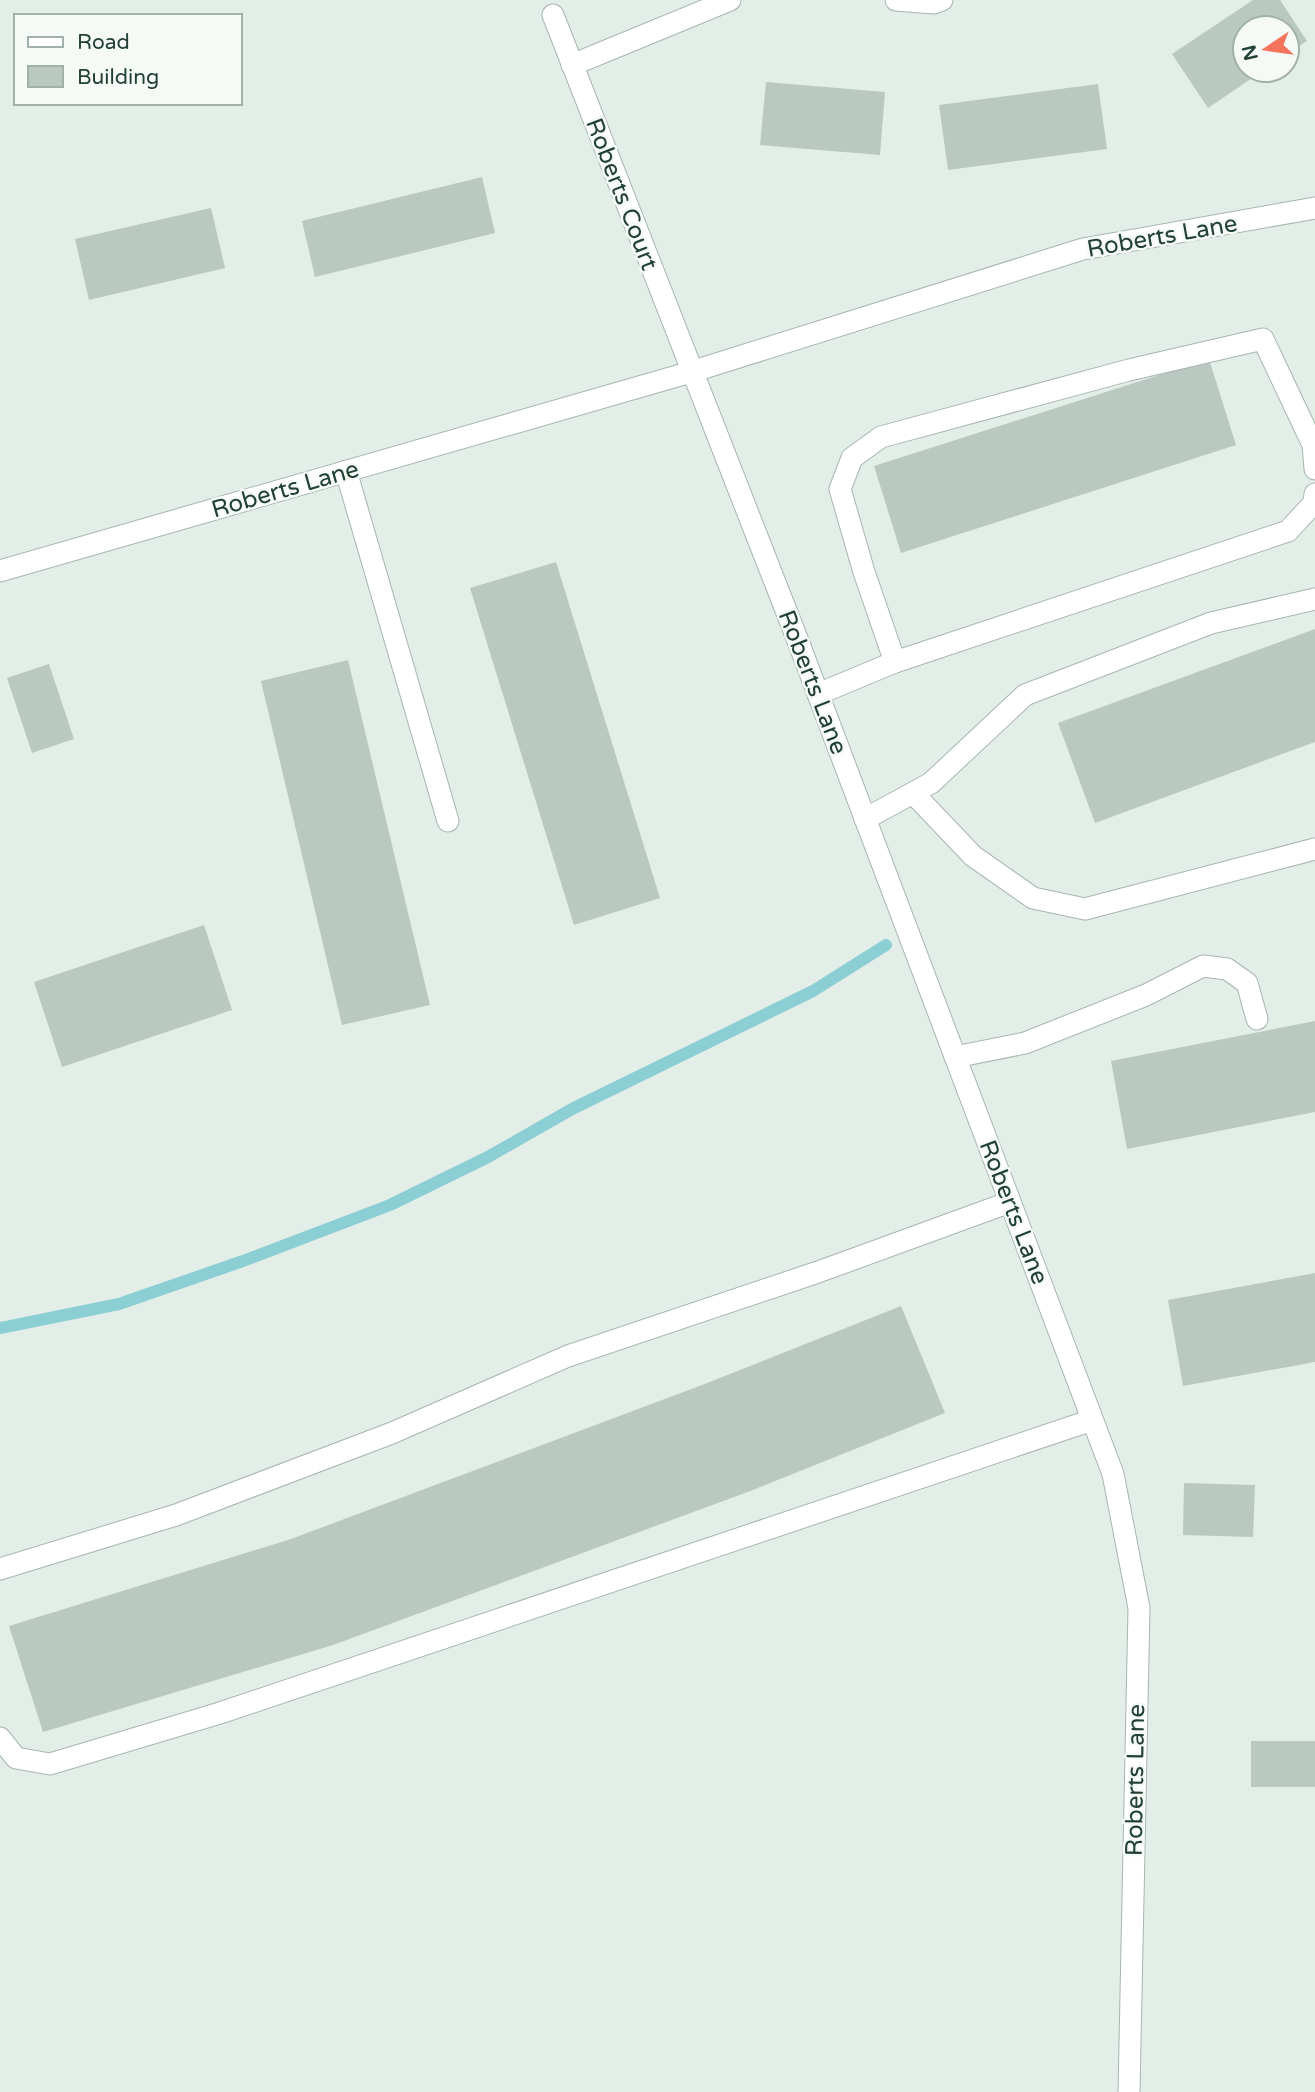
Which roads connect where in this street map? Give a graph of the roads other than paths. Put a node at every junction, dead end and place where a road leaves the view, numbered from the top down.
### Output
1 (730, 0) edge
2 (895, 0) edge
3 (942, 0) edge
4 (553, 15) dead end
5 (572, 65) junction
6 (1315, 208) edge
7 (691, 372) junction
8 (1315, 469) edge
9 (346, 471) junction
10 (1315, 494) edge
11 (1315, 503) edge
12 (0, 571) edge
13 (1315, 599) edge
14 (895, 662) junction
15 (818, 694) junction
16 (913, 793) junction
17 (865, 819) junction
18 (448, 821) dead end
19 (1315, 849) edge
20 (1257, 1019) dead end
21 (955, 1057) junction
22 (1010, 1202) junction
23 (1093, 1420) junction
24 (0, 1569) edge
25 (0, 1738) edge
26 (1129, 2092) edge

1 - 5 street
2 - 3 street
4 - 5 street, Roberts Court
5 - 7 street, Roberts Court
6 - 7 street, Roberts Lane
7 - 9 street, Roberts Lane
7 - 15 street, Roberts Lane
8 - 14 street
9 - 12 street, Roberts Lane
9 - 18 street
10 - 11 street
11 - 14 street
13 - 16 street
14 - 15 street
15 - 17 street, Roberts Lane
16 - 17 street
16 - 19 street
17 - 21 street, Roberts Lane
20 - 21 street
21 - 22 street, Roberts Lane
22 - 23 street, Roberts Lane
22 - 24 street
23 - 25 street
23 - 26 street, Roberts Lane

